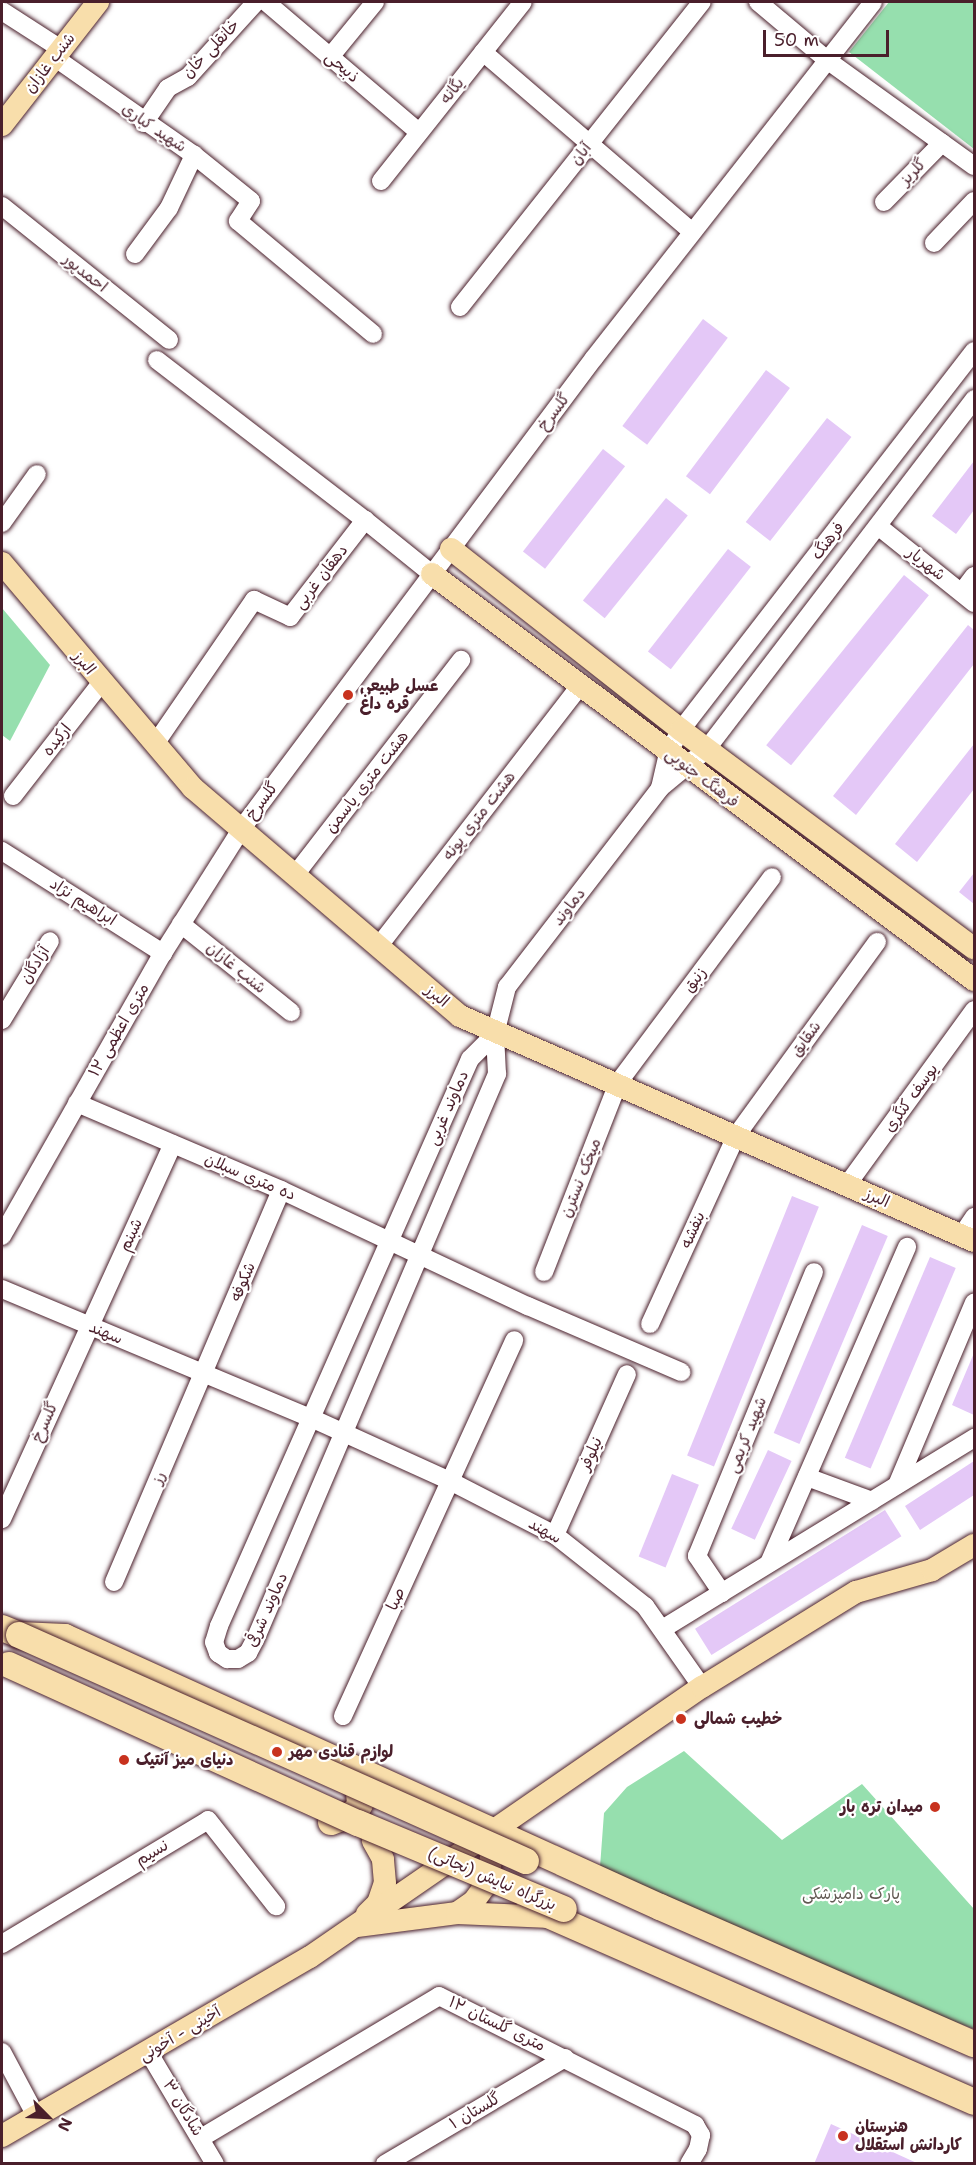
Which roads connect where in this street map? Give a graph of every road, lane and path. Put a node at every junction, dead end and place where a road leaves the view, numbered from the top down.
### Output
1 (98, 2) edge
2 (256, 2) edge
3 (266, 2) edge
4 (375, 2) edge
5 (523, 2) edge
6 (702, 2) edge
7 (873, 2) edge
8 (770, 5) edge
9 (2, 11) edge
10 (483, 52) junction
11 (57, 53) junction
12 (330, 57) junction
13 (827, 60) junction
14 (144, 123) junction
15 (2, 125) edge
16 (419, 132) junction
17 (942, 143) junction
18 (589, 144) junction
19 (194, 155) junction
20 (975, 166) edge
21 (381, 181) dead end
22 (975, 201) edge
23 (884, 202) dead end
24 (2, 206) edge
25 (692, 232) junction
26 (934, 243) dead end
27 (135, 254) dead end
28 (460, 308) dead end
29 (373, 334) dead end
30 (169, 340) dead end
31 (975, 351) edge
32 (157, 360) dead end
33 (975, 399) edge
34 (910, 435) junction
35 (934, 453) junction
36 (37, 474) dead end
37 (365, 520) junction
38 (2, 523) edge
39 (878, 526) junction
40 (451, 549) junction
41 (2, 556) edge
42 (2, 563) edge
43 (432, 574) junction
44 (975, 576) edge
45 (18, 580) junction
46 (968, 597) edge
47 (461, 660) dead end
48 (101, 683) junction
49 (580, 686) junction
50 (681, 730) junction
51 (154, 744) junction
52 (706, 750) junction
53 (668, 752) junction
54 (688, 769) junction
55 (660, 788) junction
56 (13, 796) dead end
57 (242, 828) junction
58 (2, 851) edge
59 (295, 875) junction
60 (772, 877) dead end
61 (181, 924) junction
62 (50, 941) dead end
63 (877, 942) dead end
64 (378, 947) junction
65 (975, 948) edge
66 (163, 953) junction
67 (975, 980) edge
68 (975, 1010) edge
69 (291, 1012) dead end
70 (2, 1020) edge
71 (495, 1034) junction
72 (618, 1083) junction
73 (77, 1103) junction
74 (736, 1136) junction
75 (173, 1144) junction
76 (847, 1185) junction
77 (281, 1190) junction
78 (970, 1231) edge
79 (2, 1236) edge
80 (390, 1240) junction
81 (907, 1247) dead end
82 (421, 1256) junction
83 (544, 1272) dead end
84 (814, 1272) dead end
85 (2, 1289) edge
86 (975, 1303) edge
87 (650, 1324) dead end
88 (89, 1326) junction
89 (514, 1340) dead end
90 (681, 1372) dead end
91 (204, 1373) junction
92 (627, 1374) dead end
93 (311, 1418) junction
94 (344, 1433) junction
95 (975, 1438) edge
96 (807, 1477) junction
97 (450, 1481) junction
98 (897, 1485) junction
99 (872, 1501) junction
100 (2, 1519) edge
101 (555, 1535) junction
102 (975, 1545) edge
103 (769, 1563) junction
104 (114, 1582) dead end
105 (722, 1593) junction
106 (664, 1628) junction
107 (10, 1631) edge
108 (5, 1664) edge
109 (702, 1687) junction
110 (343, 1716) dead end
111 (348, 1766) junction
112 (331, 1822) junction
113 (493, 1832) junction
114 (373, 1841) junction
115 (440, 1869) junction
116 (484, 1887) junction
117 (276, 1906) dead end
118 (457, 1913) junction
119 (553, 1917) junction
120 (356, 1926) junction
121 (2, 1944) edge
122 (975, 2044) edge
123 (2, 2052) edge
124 (149, 2053) junction
125 (565, 2058) junction
126 (975, 2062) edge
127 (975, 2091) edge
128 (975, 2102) edge
129 (36, 2116) junction
130 (2, 2136) edge
131 (201, 2138) junction
132 (215, 2163) edge
133 (385, 2163) edge
134 (689, 2163) edge

1 - 11 main road, شنب غازان
2 - 14 street, خانقلی خان
3 - 12 street, ذبیحی
4 - 12 street
5 - 10 street, یگانه
6 - 18 street, آبان
7 - 13 street, گلسرخ
8 - 13 street
9 - 11 street, شهید کباری
10 - 16 street, یگانه
10 - 18 street
11 - 14 street, شهید کباری
11 - 15 main road, شنب غازان
12 - 16 street, ذبیحی
13 - 17 street
13 - 25 street, گلسرخ
14 - 19 street, شهید کباری
16 - 21 street, یگانه
17 - 20 street
17 - 23 street, گلریز
18 - 25 street
18 - 28 street, آبان
19 - 27 street
19 - 29 street, شهید کباری
22 - 26 street
24 - 30 street, احمدپور
25 - 40 street, گلسرخ
31 - 34 street, فرهنگ
32 - 37 street
33 - 35 street, فرهنگ
34 - 35 street
34 - 50 street, فرهنگ
35 - 39 street, فرهنگ
36 - 38 street
37 - 43 street
37 - 51 street, دهقان غربی
39 - 46 street, شهریار
39 - 52 street, فرهنگ
40 - 43 street, گلسرخ
40 - 50 main road
41 - 45 main road, البرز
42 - 45 main road, البرز
43 - 49 main road, فرهنگ جنوبی
43 - 57 street, گلسرخ
44 - 46 street
45 - 48 main road, البرز
47 - 59 street, هشت متری یاسمن
48 - 51 main road, البرز
48 - 56 street, ارکیده
49 - 53 main road, فرهنگ جنوبی
49 - 64 street, هشت متری پونه
50 - 52 main road
50 - 53 street, فرهنگ
51 - 57 main road, البرز
52 - 54 street, فرهنگ
52 - 65 main road
53 - 54 main road, فرهنگ جنوبی
53 - 55 street, فرهنگ
54 - 55 street, فرهنگ
54 - 67 main road, فرهنگ جنوبی
55 - 71 street, دماوند
57 - 59 main road, البرز
57 - 61 street, ۱۲ متری اعظمی
58 - 66 street, ابراهیم نژاد
59 - 64 main road, البرز
60 - 72 street, زنبق
61 - 66 street, ۱۲ متری اعظمی
61 - 69 street, شنب غازان
62 - 70 street, آزادگان
63 - 74 street, شقایق
64 - 71 main road, البرز
66 - 73 street, ۱۲ متری اعظمی
68 - 76 street, یوسف کنگری
71 - 72 main road, البرز
71 - 80 street, دماوند غربی
71 - 82 street, دماوند غربی
72 - 74 main road, البرز
72 - 83 street, میخک نسترن
73 - 75 street, ده متری سبلان
73 - 79 street, ۱۲ متری اعظمی
74 - 76 main road, البرز
74 - 87 street, بنفشه
75 - 77 street, ده متری سبلان
75 - 88 street, شبنم
76 - 78 main road, البرز
77 - 80 street, ده متری سبلان
77 - 91 street, شکوفه
80 - 82 street, ده متری سبلان
80 - 93 street, دماوند غربی
81 - 96 street
82 - 90 street, ده متری سبلان
82 - 94 street, دماوند غربی
84 - 105 street, شهید کریمی
85 - 88 street, سهند
86 - 98 street
88 - 91 street, سهند
88 - 100 street, گلسرخ
89 - 97 street
91 - 93 street, سهند
91 - 104 street, رز
92 - 101 street, نیلوفر
93 - 94 street, سهند
93 - 94 street, دماوند شرقی
94 - 97 street, سهند
95 - 98 street
96 - 99 street
96 - 103 street
97 - 101 street, سهند
97 - 110 street, صبا
98 - 99 street
99 - 103 street
101 - 106 street, سهند
102 - 109 main road
103 - 105 street
105 - 106 street
106 - 109 street, سهند
107 - 111 highway
107 - 126 highway, بزرگراه نیایش (نجاتی), bridge
108 - 112 highway
108 - 127 highway, بزرگراه نیایش (نجاتی), bridge
109 - 113 main road
111 - 112 highway
111 - 113 highway
112 - 114 highway
113 - 115 main road
113 - 116 main road
113 - 122 highway
114 - 115 highway
114 - 120 main road
115 - 116 highway
115 - 120 main road
116 - 118 main road
116 - 119 highway
117 - 121 street, نسیم
118 - 119 main road
118 - 120 main road
119 - 128 highway
120 - 124 main road, آخینی - آخونی
123 - 129 street
124 - 129 main road, آخینی - آخونی
124 - 131 street, شادگان ۳
125 - 131 street, ۱۲ متری گلستان
125 - 133 street, گلستان ۱
125 - 134 street, ۱۲ متری گلستان
129 - 130 main road, آخینی - آخونی
131 - 132 street, شادگان ۳

